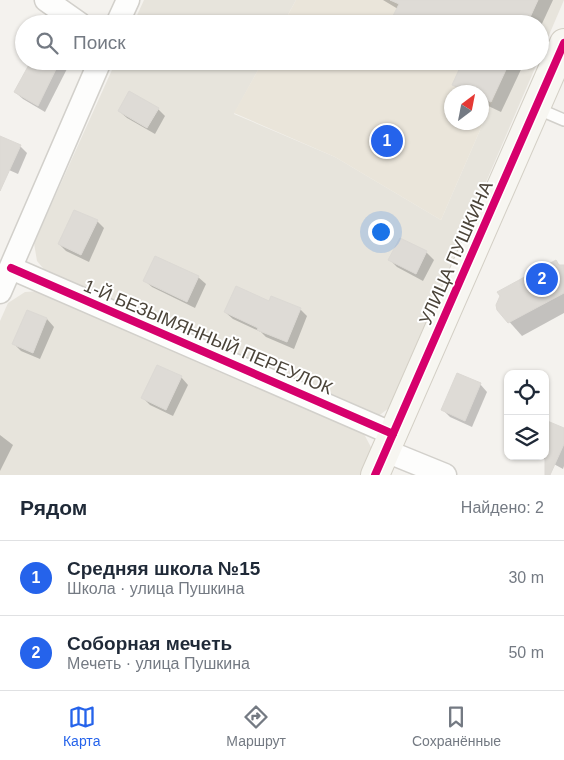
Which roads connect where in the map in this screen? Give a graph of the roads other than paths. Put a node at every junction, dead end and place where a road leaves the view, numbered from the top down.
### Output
1 (46, 0) edge
2 (128, 0) edge
3 (67, 15) edge
4 (121, 15) edge
5 (564, 43) edge
6 (96, 70) edge
7 (536, 108) junction
8 (564, 120) edge
9 (11, 268) junction
10 (0, 292) edge
11 (385, 453) edge
12 (445, 475) edge

1 - 3 street
2 - 4 street
5 - 7 street, УЛИЦА ПУШКИНА
6 - 9 street
7 - 8 lane
7 - 11 street, УЛИЦА ПУШКИНА
9 - 10 street
9 - 11 street, 1-Й БЕЗЫМЯННЫЙ ПЕРЕУЛОК
11 - 12 street, 1-Й БЕЗЫМЯННЫЙ ПЕРЕУЛОК

